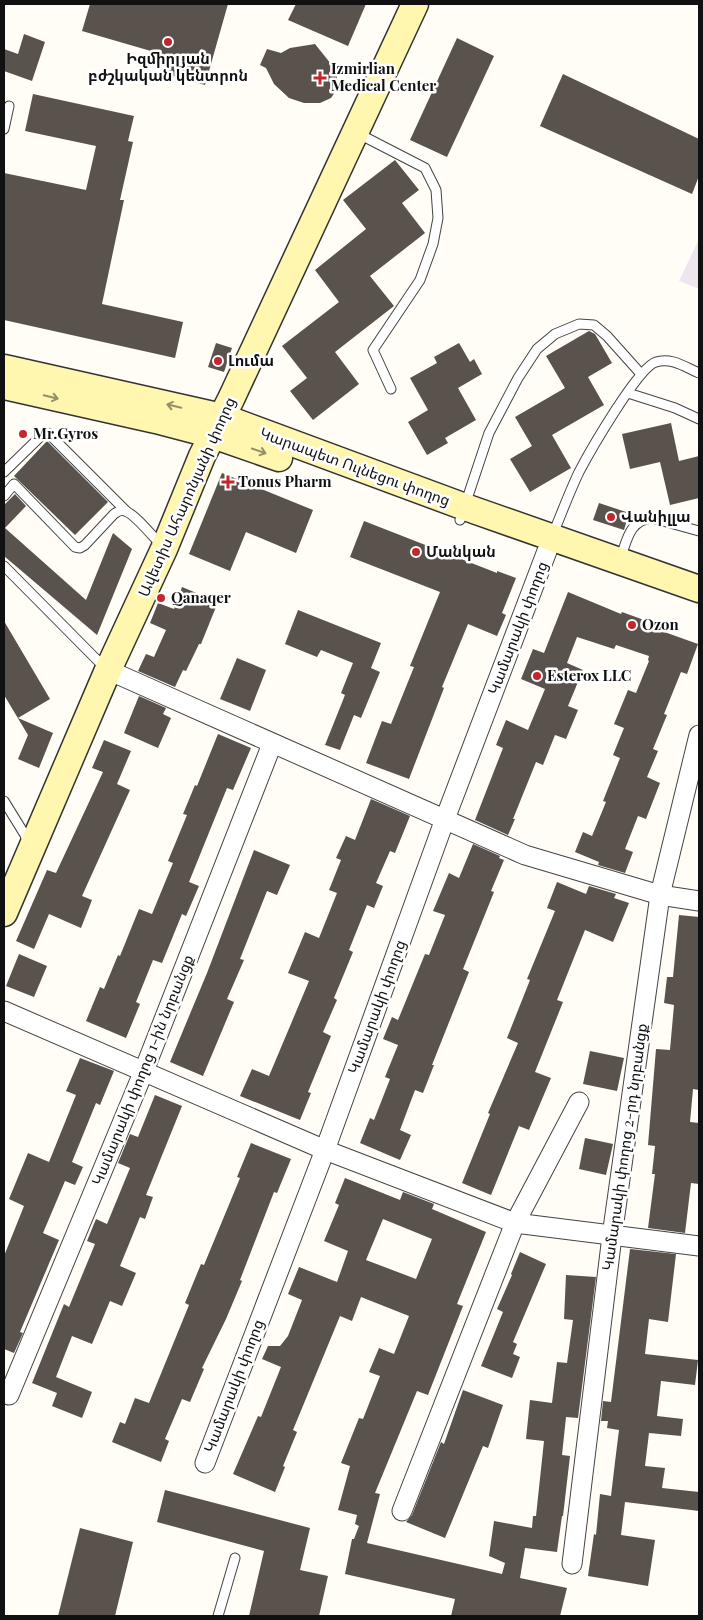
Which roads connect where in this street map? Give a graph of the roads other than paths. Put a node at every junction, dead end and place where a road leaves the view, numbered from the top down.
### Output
1 (415, 4) edge
2 (9, 106) dead end
3 (4, 129) edge
4 (355, 132) junction
5 (4, 368) edge
6 (699, 373) edge
7 (641, 374) junction
8 (4, 386) edge
9 (391, 389) dead end
10 (628, 393) junction
11 (699, 419) edge
12 (217, 426) junction
13 (4, 473) edge
14 (14, 484) junction
15 (4, 496) edge
16 (126, 511) junction
17 (462, 513) junction
18 (699, 531) edge
19 (549, 544) junction
20 (164, 549) junction
21 (618, 564) junction
22 (4, 566) edge
23 (699, 589) edge
24 (699, 604) edge
25 (108, 670) junction
26 (699, 735) edge
27 (272, 744) junction
28 (4, 801) edge
29 (445, 819) junction
30 (30, 853) junction
31 (660, 895) junction
32 (699, 901) edge
33 (4, 913) edge
34 (4, 1011) edge
35 (143, 1073) junction
36 (579, 1102) dead end
37 (325, 1150) junction
38 (515, 1223) junction
39 (612, 1236) junction
40 (699, 1246) edge
41 (9, 1395) dead end
42 (205, 1463) dead end
43 (402, 1511) dead end
44 (235, 1558) dead end
45 (572, 1564) dead end
46 (218, 1616) edge

1 - 4 street, Ավետիս Ահարոնյանի փողոց
2 - 3 lane
4 - 9 lane
4 - 12 street, Ավետիս Ահարոնյանի փողոց
12 -> 5 street, Կարապետ Ուլնեցու փողոց
6 - 7 lane
7 - 10 lane
7 - 17 lane
8 -> 12 street, Կարապետ Ուլնեցու փողոց
10 - 11 lane
10 - 19 lane
12 - 17 street, Կարապետ Ուլնեցու փողոց
12 - 20 street, Ավետիս Ահարոնյանի փողոց
13 - 14 lane
13 - 16 lane
14 - 15 lane
14 - 16 lane
16 - 20 lane
17 - 19 street, Կարապետ Ուլնեցու փողոց
18 - 21 lane
19 - 21 street, Կարապետ Ուլնեցու փողոց
19 - 24 street, Կարապետ Ուլնեցու փողոց
19 - 29 street, Կամարակի փողոց
20 - 25 street, Ավետիս Ահարոնյանի փողոց
21 - 23 street, Կարապետ Ուլնեցու փողոց
22 - 25 lane
25 - 27 street
25 - 30 street, Ավետիս Ահարոնյանի փողոց
26 - 31 street, Կամարակի փողոց 2-րդ նրբանցք
27 - 29 street
27 - 35 street, Կամարակի փողոց 1-ին նրբանցք
28 - 30 lane
29 - 31 street
29 - 37 street, Կամարակի փողոց
30 - 33 street, Ավետիս Ահարոնյանի փողոց
31 - 32 street
31 - 39 street, Կամարակի փողոց 2-րդ նրբանցք
34 - 35 street
35 - 37 street
35 - 41 street, Կամարակի փողոց 1-ին նրբանցք
36 - 38 street
37 - 38 street
37 - 42 street, Կամարակի փողոց
38 - 39 street
38 - 43 street
39 - 40 street
39 - 45 street, Կամարակի փողոց 2-րդ նրբանցք
44 - 46 lane

